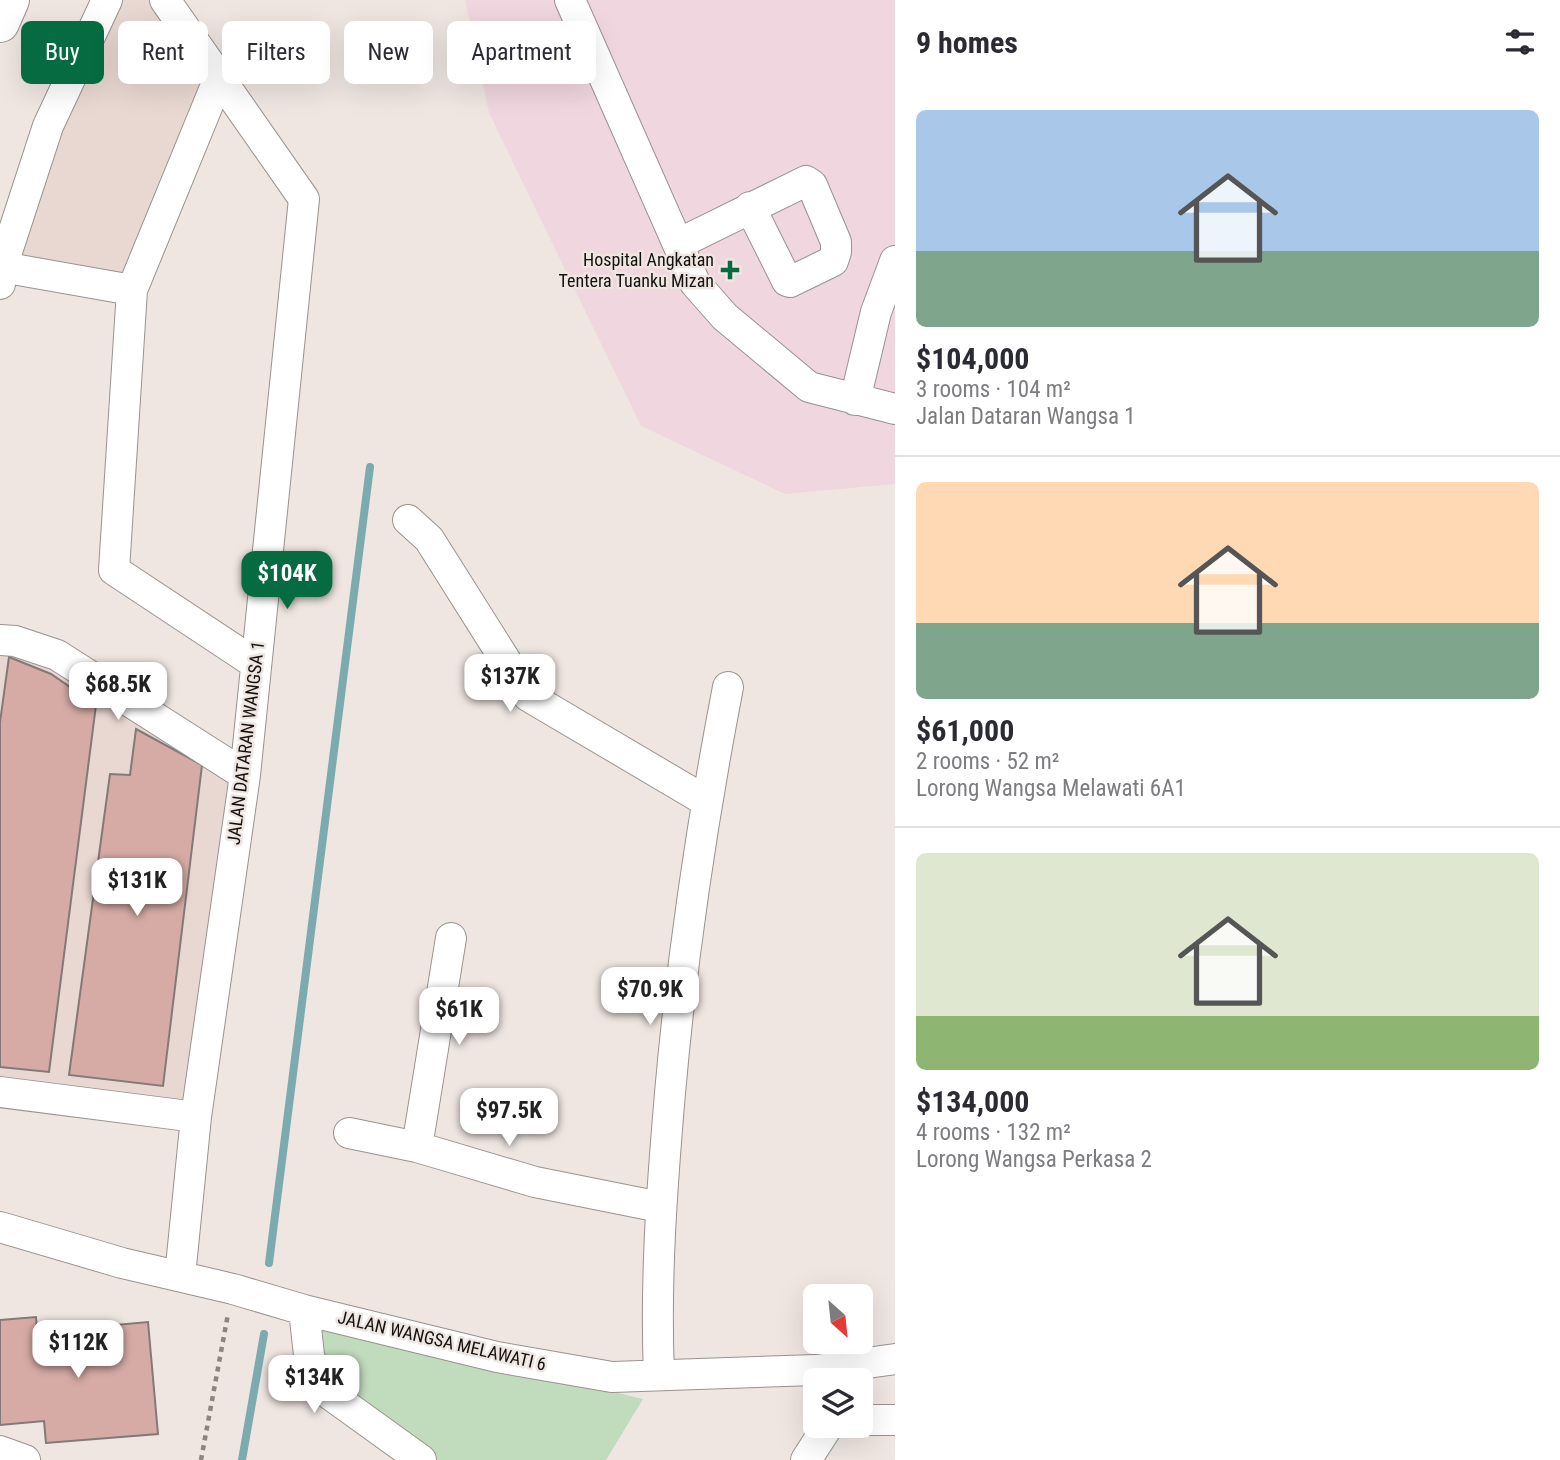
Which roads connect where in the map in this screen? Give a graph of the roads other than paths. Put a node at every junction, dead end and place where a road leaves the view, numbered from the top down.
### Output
1 (10, 0) edge
2 (107, 0) edge
3 (165, 0) edge
4 (570, 0) edge
5 (0, 23) edge
6 (219, 78) junction
7 (750, 207) dead end
8 (678, 243) junction
9 (895, 261) edge
10 (1, 275) edge
11 (132, 290) junction
12 (855, 400) junction
13 (895, 409) edge
14 (408, 520) dead end
15 (0, 640) edge
16 (256, 664) junction
17 (728, 687) dead end
18 (245, 775) junction
19 (706, 801) junction
20 (451, 938) dead end
21 (0, 1092) edge
22 (196, 1117) junction
23 (349, 1133) dead end
24 (417, 1147) junction
25 (660, 1207) junction
26 (0, 1227) edge
27 (180, 1276) junction
28 (304, 1310) junction
29 (895, 1359) edge
30 (865, 1368) edge
31 (803, 1370) edge
32 (659, 1375) junction
33 (873, 1420) edge
34 (895, 1420) edge
35 (820, 1438) edge
36 (0, 1451) edge
37 (25, 1460) edge
38 (421, 1460) edge
39 (806, 1460) edge

1 - 5 main road
2 - 10 street
3 - 6 street, JALAN DATARAN WANGSA 1
4 - 8 street
6 - 11 street
6 - 16 street, JALAN DATARAN WANGSA 1
7 - 8 street
8 - 12 street
9 - 12 street
10 - 11 street
11 - 16 street
12 - 13 street
14 - 19 street
15 - 18 street
16 - 18 street, JALAN DATARAN WANGSA 1
17 - 19 street
18 - 22 street, JALAN DATARAN WANGSA 1
19 - 25 street
20 - 24 street
21 - 22 street
22 - 27 street, JALAN DATARAN WANGSA 1
23 - 24 street
24 - 25 street
25 - 32 street
26 - 27 street, JALAN WANGSA MELAWATI 6
27 - 28 street, JALAN WANGSA MELAWATI 6
28 - 32 street, JALAN WANGSA MELAWATI 6
28 - 38 street
29 - 30 street, JALAN WANGSA MELAWATI 6
31 - 32 street, JALAN WANGSA MELAWATI 6
33 - 34 street
35 - 39 street
36 - 37 street

